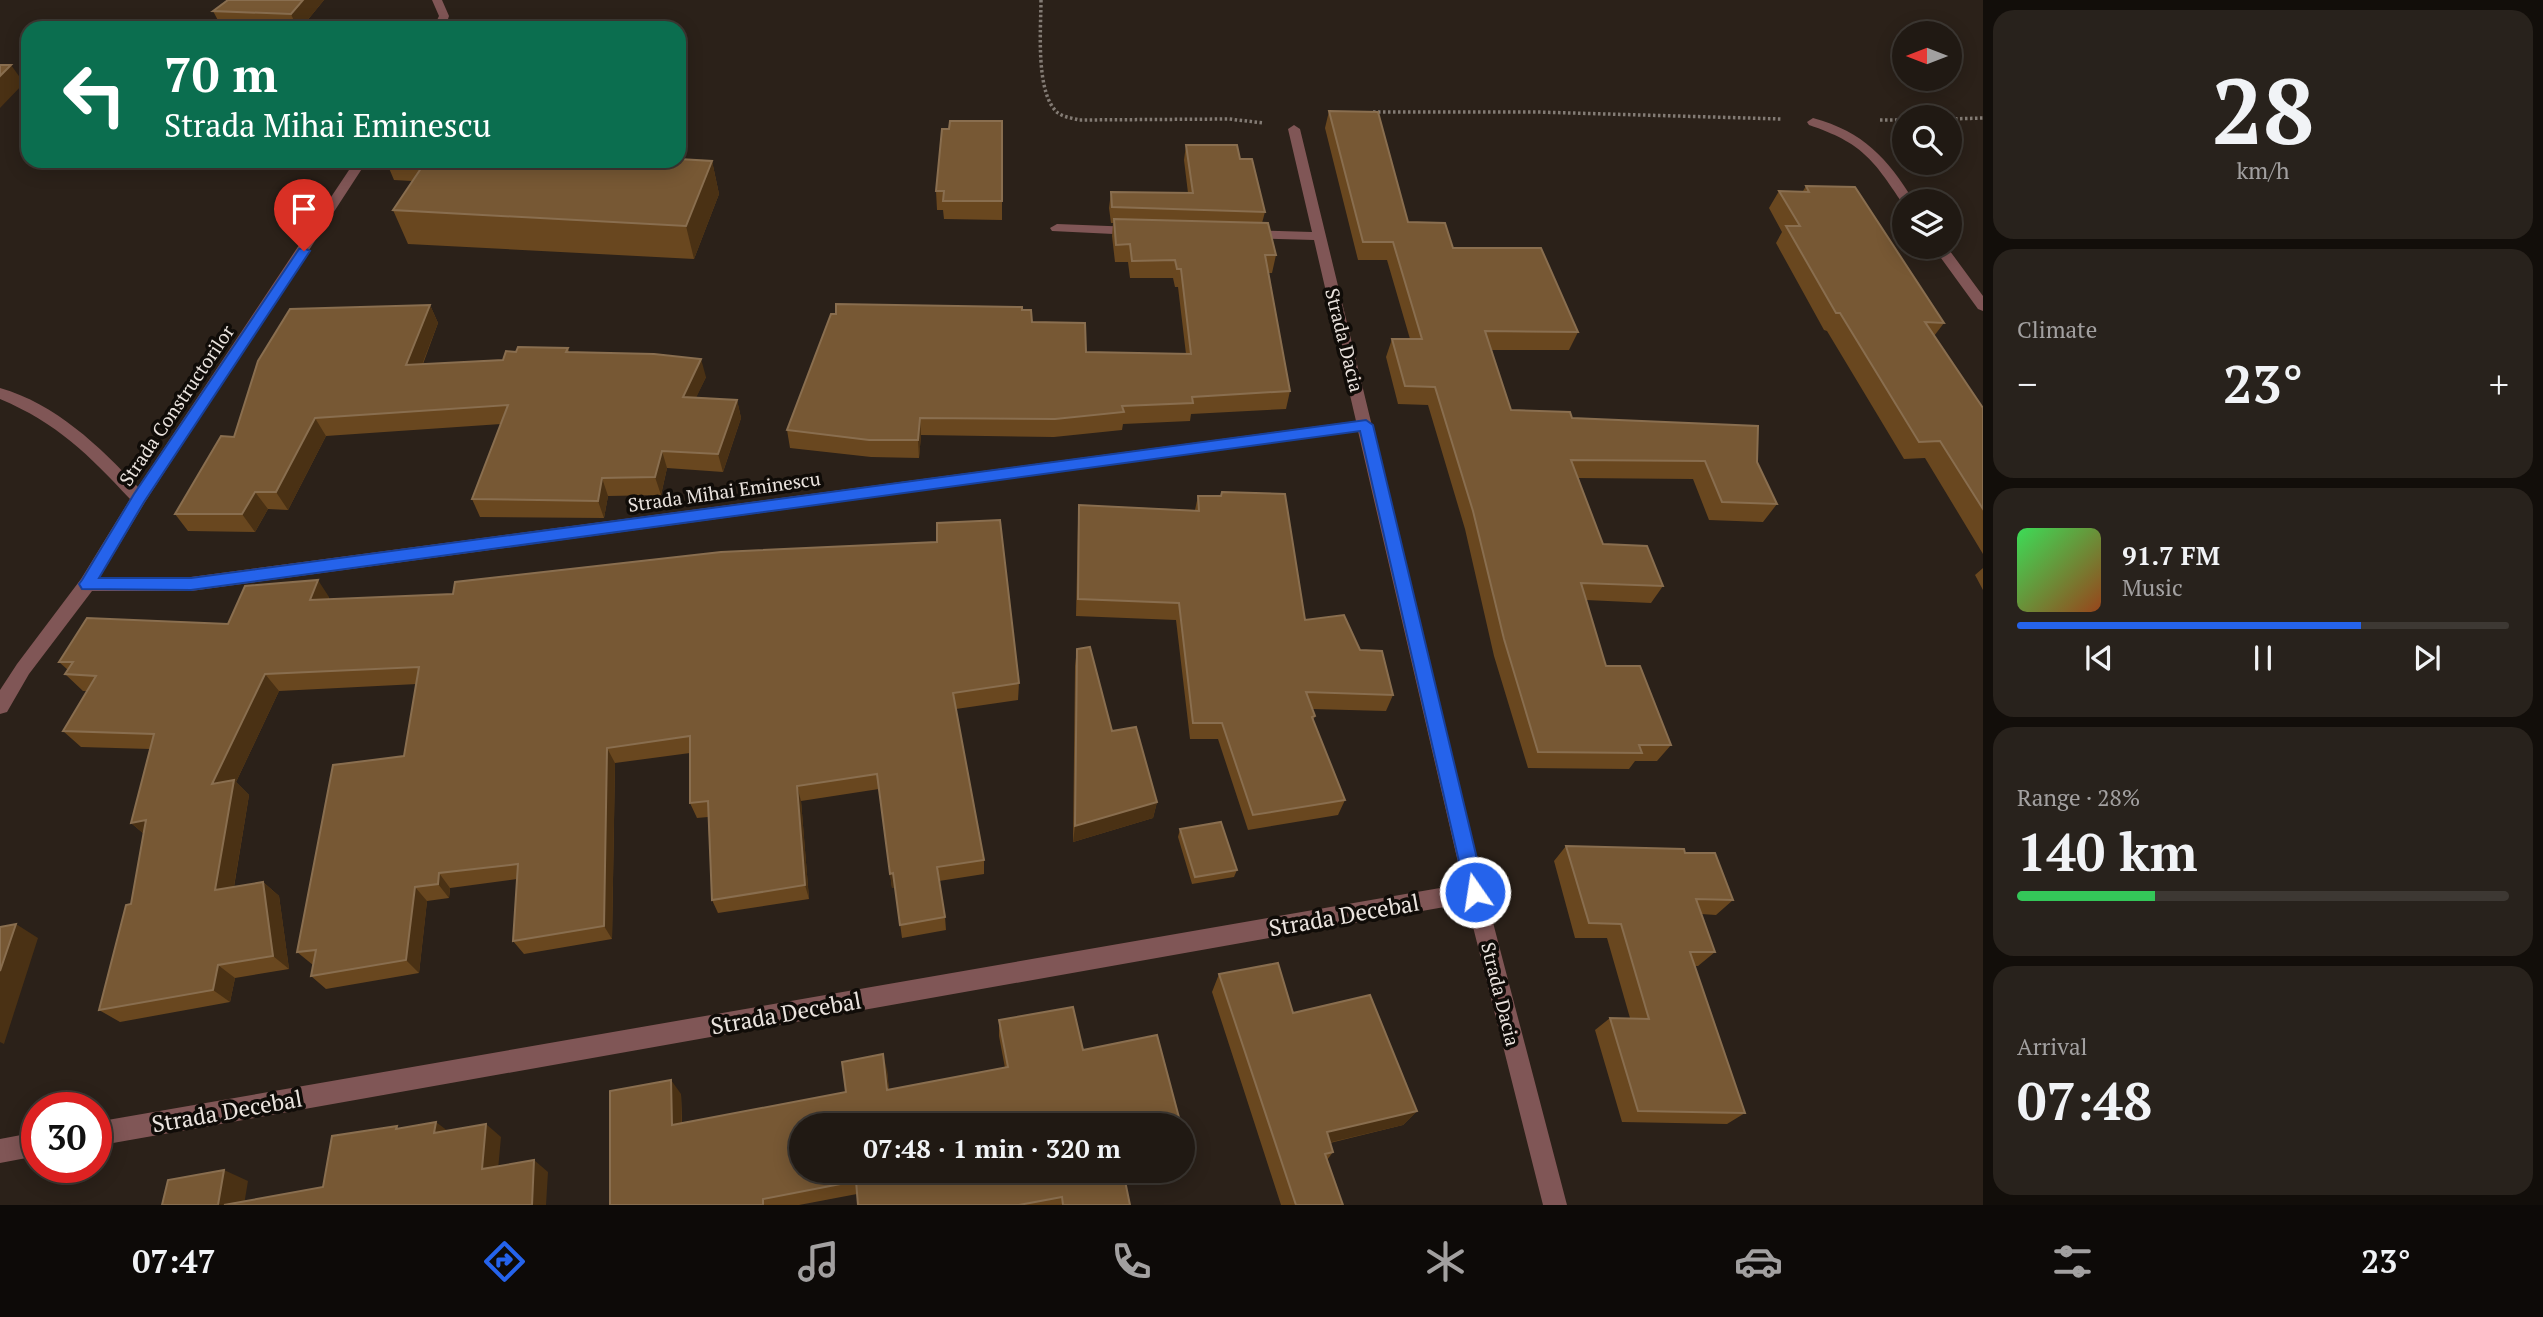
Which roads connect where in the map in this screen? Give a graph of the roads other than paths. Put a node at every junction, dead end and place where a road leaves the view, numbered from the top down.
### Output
1 (437, 0) edge
2 (442, 21) edge
3 (1813, 122) road end
4 (1294, 129) road end
5 (357, 168) edge
6 (1900, 189) edge
7 (1057, 228) dead end
8 (1154, 231) edge
9 (1237, 234) edge
10 (1320, 236) junction
11 (1949, 259) edge
12 (1983, 306) edge
13 (0, 393) edge
14 (1366, 425) junction
15 (139, 498) junction
16 (87, 584) junction
17 (0, 706) edge
18 (1475, 892) junction
19 (112, 1131) edge
20 (21, 1147) edge
21 (0, 1150) edge
22 (1555, 1205) edge

1 - 2 street
3 - 6 street
4 - 10 street, Strada Dacia
5 - 15 street, Strada Constructorilor
7 - 8 street
9 - 10 street
10 - 14 street, Strada Dacia
11 - 12 street
13 - 15 street
14 - 16 street, Strada Mihai Eminescu
14 - 18 street, Strada Dacia
15 - 16 street, Strada Constructorilor
16 - 17 street, Strada Constructorilor
18 - 19 street, Strada Decebal
18 - 22 street, Strada Dacia
20 - 21 street

